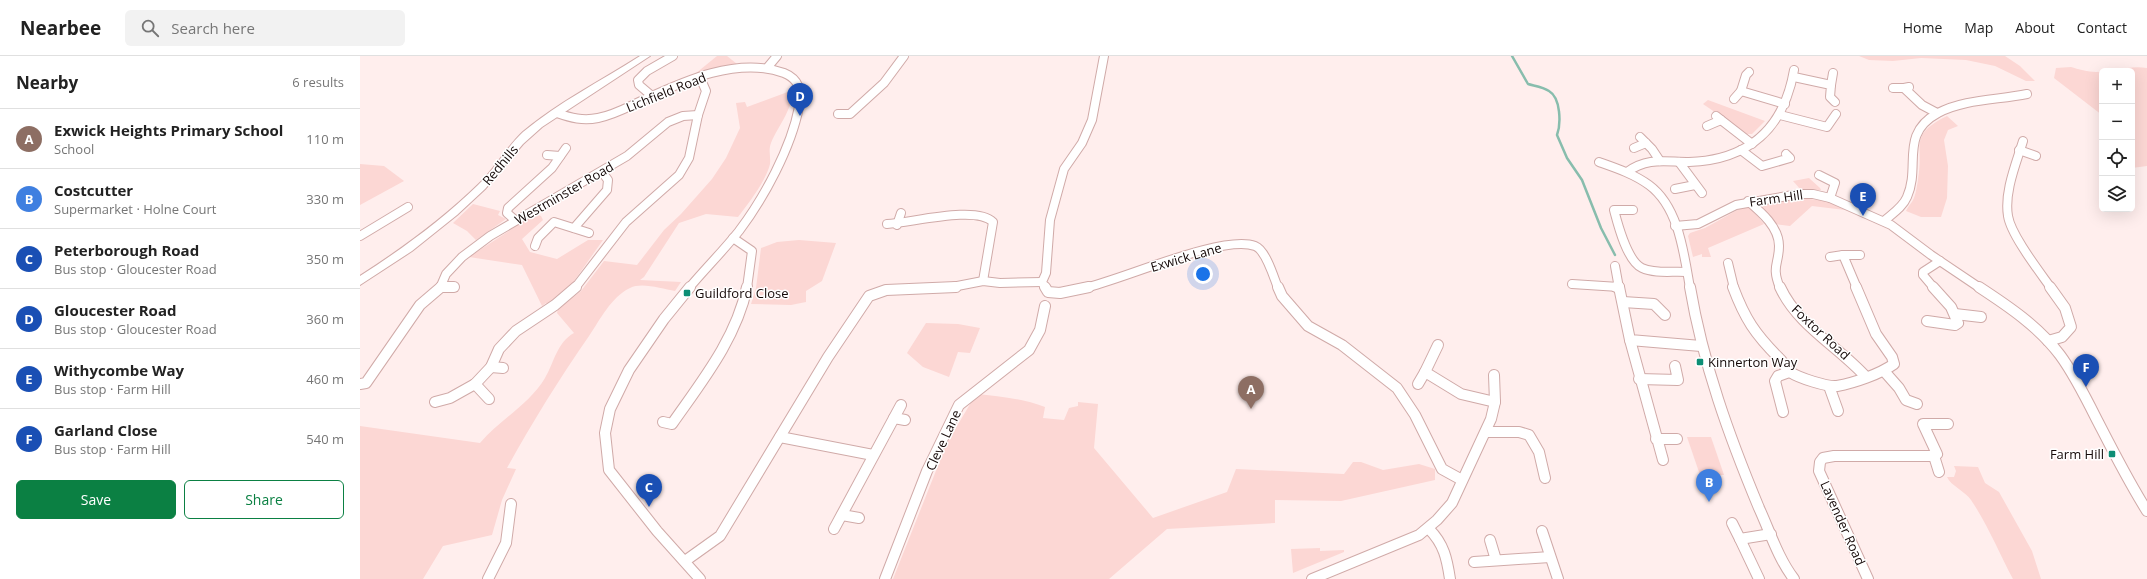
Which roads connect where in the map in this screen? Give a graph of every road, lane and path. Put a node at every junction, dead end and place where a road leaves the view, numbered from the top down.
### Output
1 (646, 56) edge
2 (673, 56) edge
3 (777, 56) edge
4 (904, 56) edge
5 (1104, 56) edge
6 (766, 68) junction
7 (1749, 72) dead end
8 (1833, 73) dead end
9 (700, 77) junction
10 (1831, 85) junction
11 (1893, 88) dead end
12 (1741, 91) junction
13 (2027, 94) dead end
14 (652, 96) junction
15 (1734, 99) dead end
16 (1835, 102) dead end
17 (1785, 104) junction
18 (557, 113) junction
19 (1937, 113) junction
20 (838, 114) dead end
21 (1836, 114) dead end
22 (698, 115) junction
23 (1780, 115) junction
24 (1707, 126) dead end
25 (1827, 127) junction
26 (1823, 135) dead end
27 (1640, 137) dead end
28 (2023, 141) dead end
29 (1646, 143) junction
30 (1752, 144) junction
31 (566, 148) dead end
32 (1634, 148) dead end
33 (1741, 150) junction
34 (2019, 150) junction
35 (547, 155) dead end
36 (560, 156) junction
37 (2036, 156) dead end
38 (1660, 161) junction
39 (1599, 162) dead end
40 (1679, 162) junction
41 (1797, 165) dead end
42 (602, 172) junction
43 (1627, 172) junction
44 (1820, 175) dead end
45 (1695, 185) junction
46 (1675, 189) dead end
47 (1702, 193) dead end
48 (1830, 198) junction
49 (1748, 201) junction
50 (408, 207) dead end
51 (1633, 210) dead end
52 (901, 213) dead end
53 (514, 220) junction
54 (386, 221) junction
55 (1884, 221) junction
56 (887, 224) dead end
57 (897, 225) junction
58 (394, 226) dead end
59 (1675, 226) junction
60 (574, 228) junction
61 (589, 233) dead end
62 (360, 236) edge
63 (733, 238) junction
64 (535, 246) dead end
65 (1843, 255) junction
66 (1860, 255) dead end
67 (1830, 257) dead end
68 (1940, 261) junction
69 (1728, 263) dead end
70 (1615, 266) dead end
71 (1686, 272) junction
72 (360, 281) edge
73 (983, 281) junction
74 (1042, 282) junction
75 (1572, 284) dead end
76 (442, 287) junction
77 (454, 287) dead end
78 (1619, 287) junction
79 (1622, 302) junction
80 (1045, 306) dead end
81 (542, 314) junction
82 (1955, 314) junction
83 (1665, 315) dead end
84 (1981, 317) dead end
85 (550, 319) dead end
86 (1927, 322) dead end
87 (1630, 340) junction
88 (2048, 341) junction
89 (1438, 345) dead end
90 (1701, 346) junction
91 (1674, 366) dead end
92 (491, 367) junction
93 (503, 368) dead end
94 (1884, 371) junction
95 (1425, 372) junction
96 (1789, 372) junction
97 (1494, 375) dead end
98 (1866, 377) junction
99 (1639, 379) junction
100 (475, 384) junction
101 (1418, 384) dead end
102 (364, 386) edge
103 (1828, 386) junction
104 (489, 399) dead end
105 (435, 402) dead end
106 (1495, 402) junction
107 (1917, 404) dead end
108 (901, 405) dead end
109 (1838, 411) dead end
110 (1782, 412) dead end
111 (894, 418) junction
112 (905, 420) dead end
113 (1948, 424) dead end
114 (671, 425) dead end
115 (1486, 432) junction
116 (780, 437) junction
117 (1656, 439) junction
118 (1677, 439) dead end
119 (873, 455) junction
120 (1934, 456) junction
121 (1663, 460) dead end
122 (1939, 472) dead end
123 (1545, 478) dead end
124 (1462, 480) junction
125 (511, 504) dead end
126 (2147, 511) edge
127 (842, 515) junction
128 (860, 518) dead end
129 (1732, 523) dead end
130 (834, 529) dead end
131 (1429, 529) junction
132 (1542, 531) dead end
133 (1771, 534) junction
134 (1740, 539) junction
135 (1490, 540) dead end
136 (1550, 557) junction
137 (1496, 560) junction
138 (685, 561) junction
139 (1474, 562) dead end
140 (488, 579) edge
141 (700, 579) edge
142 (885, 579) edge
143 (1312, 579) edge
144 (1450, 579) edge
145 (1558, 579) edge
146 (1759, 579) edge
147 (1794, 579) edge
148 (1868, 579) edge

1 - 18 street, Redhills
2 - 14 street
3 - 6 street
4 - 20 street
5 - 74 street
6 - 9 street, Lichfield Road
6 - 63 street, Lichfield Road
7 - 12 street
8 - 10 street
9 - 14 street, Lichfield Road
9 - 22 street
10 - 16 street
10 - 17 street
11 - 19 street
12 - 15 street
12 - 17 street
13 - 19 street
14 - 18 street, Lichfield Road
17 - 23 street
18 - 72 street, Redhills
19 - 55 street
21 - 25 street
22 - 42 street, Westminster Road
22 - 81 street
23 - 25 street
23 - 30 street
24 - 30 street
25 - 26 street
27 - 29 street
28 - 34 street
29 - 32 street
29 - 38 street
30 - 33 street
31 - 36 street
33 - 40 street
33 - 41 street
34 - 37 street
34 - 88 street
35 - 36 street
36 - 53 street
38 - 40 street
38 - 43 street
39 - 43 street
40 - 45 street
42 - 53 street, Westminster Road
42 - 60 street
43 - 59 street
44 - 48 street
45 - 46 street
45 - 47 street
48 - 49 street, Farm Hill
48 - 55 street, Farm Hill
49 - 59 street, Farm Hill
49 - 98 street, Foxtor Road
50 - 54 street
51 - 71 street
52 - 57 street
53 - 76 street, Westminster Road
54 - 58 street
54 - 62 street
55 - 68 street, Farm Hill
56 - 57 street
57 - 73 street
59 - 71 street
60 - 61 street
60 - 64 street
63 - 114 street
63 - 138 street
65 - 66 street
65 - 67 street
65 - 94 street
68 - 82 street
68 - 88 street, Farm Hill
69 - 96 street
70 - 78 street
71 - 90 street
73 - 74 street
73 - 116 street
74 - 124 street, Exwick Lane
75 - 78 street
76 - 77 street
76 - 102 street, Westminster Road
78 - 79 street
79 - 83 street
79 - 87 street
80 - 142 street, Cleve Lane
81 - 85 street
81 - 92 street
82 - 84 street
82 - 86 street
87 - 90 street
87 - 99 street
88 - 126 street, Farm Hill
89 - 95 street
90 - 133 street
91 - 99 street
92 - 93 street
92 - 100 street
94 - 98 street
94 - 107 street
95 - 101 street
95 - 106 street
96 - 103 street
96 - 110 street
97 - 106 street
98 - 103 street
99 - 117 street
100 - 104 street
100 - 105 street
103 - 109 street
106 - 115 street
108 - 111 street
111 - 112 street
111 - 119 street
113 - 120 street
115 - 123 street
115 - 124 street
116 - 119 street
116 - 138 street
117 - 118 street
117 - 121 street
119 - 127 street
120 - 122 street
120 - 148 street, Lavender Road
124 - 131 street
125 - 140 street
127 - 128 street
127 - 130 street
129 - 134 street
131 - 143 street
131 - 144 street
132 - 136 street
133 - 134 street
133 - 147 street
134 - 146 street
135 - 137 street
136 - 137 street
136 - 145 street
137 - 139 street
138 - 141 street

